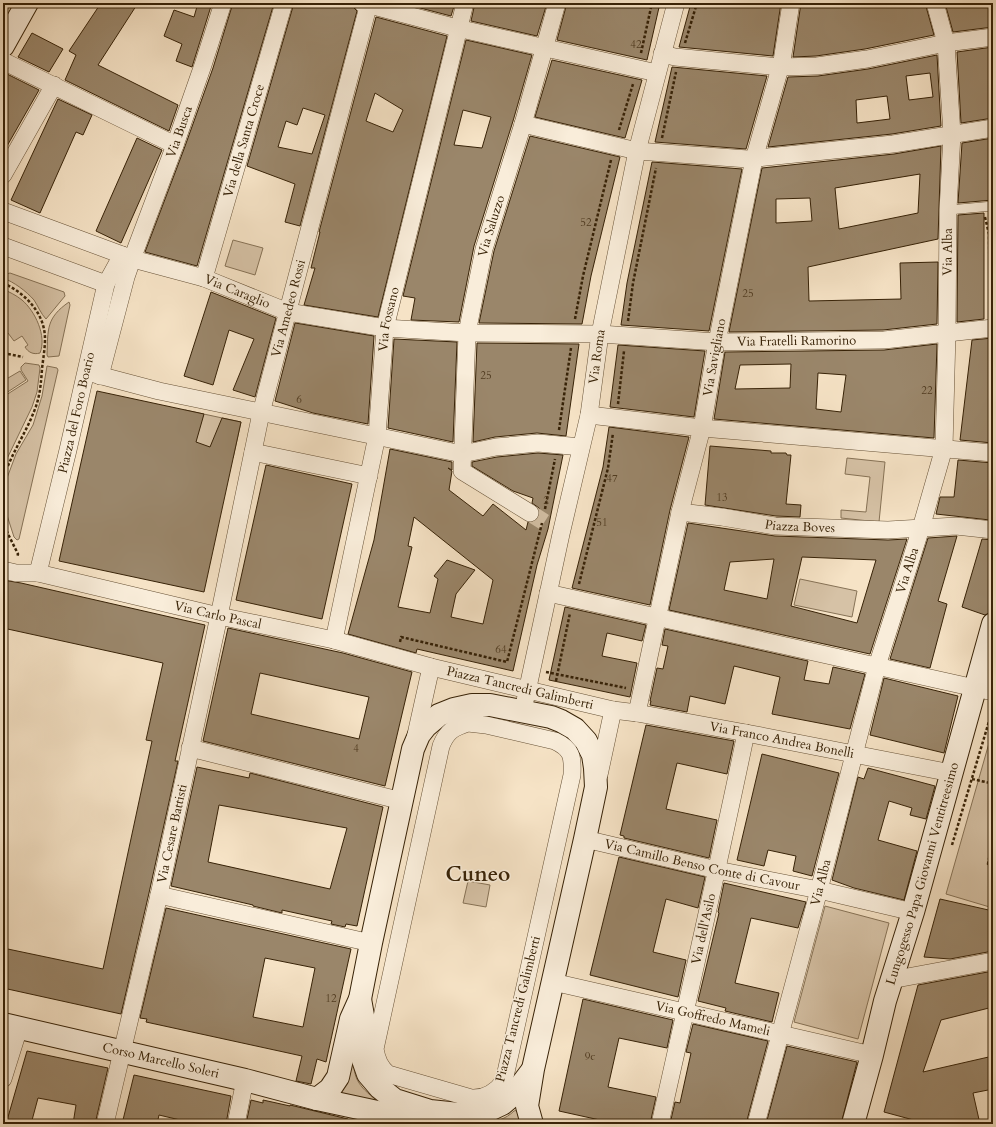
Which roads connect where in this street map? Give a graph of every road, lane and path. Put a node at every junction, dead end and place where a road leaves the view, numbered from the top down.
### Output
1 (27, 3) edge
2 (223, 3) edge
3 (284, 3) edge
4 (464, 3) edge
5 (557, 3) edge
6 (652, 3) edge
7 (676, 3) edge
8 (697, 3) edge
9 (791, 3) edge
10 (935, 3) edge
11 (366, 4) edge
12 (458, 28) junction
13 (993, 37) edge
14 (946, 43) junction
15 (685, 44) dead end
16 (3, 46) edge
17 (545, 48) junction
18 (662, 54) junction
19 (640, 57) dead end
20 (3, 61) edge
21 (780, 67) junction
22 (677, 70) dead end
23 (657, 73) junction
24 (634, 81) dead end
25 (54, 86) junction
26 (523, 124) junction
27 (993, 128) edge
28 (618, 134) dead end
29 (952, 134) junction
30 (661, 142) dead end
31 (175, 145) junction
32 (637, 151) junction
33 (612, 158) dead end
34 (754, 159) junction
35 (657, 165) dead end
36 (3, 175) edge
37 (993, 206) edge
38 (983, 207) junction
39 (948, 210) junction
40 (3, 211) edge
41 (993, 233) edge
42 (989, 234) junction
43 (3, 246) edge
44 (127, 257) junction
45 (204, 278) junction
46 (3, 283) edge
47 (106, 284) junction
48 (288, 312) junction
49 (575, 320) dead end
50 (627, 325) dead end
51 (385, 328) junction
52 (992, 328) edge
53 (467, 333) junction
54 (947, 333) junction
55 (600, 334) junction
56 (717, 342) junction
57 (571, 344) dead end
58 (624, 350) dead end
59 (3, 353) edge
60 (23, 357) dead end
61 (93, 374) junction
62 (618, 405) dead end
63 (261, 413) junction
64 (589, 415) junction
65 (702, 428) junction
66 (614, 432) dead end
67 (558, 433) dead end
68 (377, 436) junction
69 (581, 447) junction
70 (944, 448) junction
71 (253, 452) junction
72 (993, 453) edge
73 (462, 454) junction
74 (556, 456) dead end
75 (369, 476) junction
76 (3, 479) edge
77 (680, 512) junction
78 (3, 521) edge
79 (545, 521) junction
80 (921, 528) junction
81 (993, 530) edge
82 (8, 571) edge
83 (38, 573) junction
84 (579, 584) dead end
85 (548, 593) junction
86 (572, 607) dead end
87 (219, 616) junction
88 (657, 618) junction
89 (993, 624) edge
90 (334, 640) junction
91 (399, 645) dead end
92 (877, 666) junction
93 (432, 667) junction
94 (551, 673) dead end
95 (557, 674) junction
96 (556, 681) dead end
97 (626, 688) dead end
98 (984, 690) edge
99 (525, 700) junction
100 (993, 706) edge
101 (614, 710) junction
102 (637, 713) junction
103 (486, 725) joint
104 (746, 733) junction
105 (190, 748) junction
106 (413, 749) junction
107 (854, 754) junction
108 (950, 773) junction
109 (993, 778) edge
110 (972, 779) junction
111 (990, 783) junction
112 (596, 787) junction
113 (993, 795) edge
114 (402, 801) junction
115 (993, 837) edge
116 (585, 839) junction
117 (952, 847) dead end
118 (717, 870) junction
119 (993, 871) edge
120 (819, 890) junction
121 (159, 895) junction
122 (913, 912) junction
123 (371, 942) junction
124 (993, 961) edge
125 (891, 980) junction
126 (553, 982) junction
127 (360, 999) junction
128 (685, 1012) junction
129 (11, 1026) edge
130 (781, 1033) junction
131 (123, 1052) junction
132 (872, 1055) junction
133 (533, 1069) junction
134 (3, 1079) edge
135 (245, 1080) junction
136 (318, 1099) junction
137 (429, 1120) edge
138 (105, 1124) edge
139 (236, 1124) edge
140 (532, 1124) edge
141 (660, 1124) edge
142 (756, 1124) edge
143 (853, 1124) edge

1 - 16 street
2 - 31 street, Via Busca
3 - 45 street, Via della Santa Croce
4 - 12 street, Via Fossano
5 - 17 street, Via Saluzzo
6 - 19 path
7 - 18 street, Via Roma
8 - 15 path
9 - 21 street, Via Savigliano
10 - 14 street, Via Alba
11 - 12 street
11 - 48 street, Via Amedeo Rossi
12 - 17 street
12 - 51 street, Via Fossano
13 - 14 street
14 - 21 street
14 - 29 street, Via Alba
17 - 23 street
17 - 26 street, Via Saluzzo
18 - 21 street
18 - 23 street, Via Roma
20 - 25 street
21 - 34 street, Via Savigliano
22 - 30 path
23 - 32 street, Via Roma
24 - 28 path
25 - 31 street
25 - 36 street
26 - 32 street
26 - 53 street, Via Saluzzo
27 - 29 street
29 - 34 street
29 - 39 street, Via Alba
31 - 44 street, Via Busca
32 - 34 street
32 - 55 street, Via Roma
33 - 49 path
34 - 56 street, Via Savigliano
35 - 50 path
37 - 38 lane
38 - 39 lane
38 - 42 path
39 - 54 street, Via Alba
40 - 44 street, Via Caraglio
41 - 42 path
42 - 52 path
43 - 47 street
44 - 45 street, Via Caraglio
44 - 47 street, Piazza del Foro Boario
44 - 61 street, Piazza del Foro Boario
45 - 48 street, Via Caraglio
46 - 76 path
47 - 61 street, Piazza del Foro Boario
48 - 51 street, Via Caraglio
48 - 63 street, Via Amedeo Rossi
51 - 53 street, Via Caraglio
51 - 68 street, Via Fossano
52 - 54 street, Via Fratelli Ramorino
53 - 55 street, Via Caraglio
53 - 73 street, Via Saluzzo
54 - 56 street, Via Fratelli Ramorino
54 - 70 street, Via Alba
55 - 56 street, Via Fratelli Ramorino
55 - 64 street, Via Roma
56 - 65 street, Via Savigliano
57 - 67 path
58 - 62 path
59 - 60 path
61 - 63 street
61 - 83 street, Piazza del Foro Boario
63 - 68 street
63 - 71 street, Via Amedeo Rossi
64 - 65 street
64 - 69 street, Via Roma
65 - 70 street
65 - 77 street, Via Savigliano
66 - 84 path
68 - 73 street
68 - 75 street, Via Fossano
69 - 73 street
69 - 79 street, Via Roma
70 - 72 street
70 - 80 street, Via Alba
71 - 75 street
71 - 87 street, Via Amedeo Rossi
73 - 79 street, Via Saluzzo
74 - 79 path
75 - 90 street, Via Fossano
77 - 80 street, Piazza Boves
77 - 88 street, Via Savigliano
78 - 82 path
79 - 85 street, Via Roma
79 - 91 path
80 - 81 street, Piazza Boves
80 - 92 street, Via Alba
82 - 83 street, Via Carlo Pascal
83 - 87 street, Via Carlo Pascal
85 - 88 street
85 - 99 street, Via Roma
86 - 95 path
87 - 90 street, Via Carlo Pascal
87 - 105 street, Via Cesare Battisti
88 - 92 street
88 - 102 street, Via Savigliano
89 - 98 street, Lungogesso Papa Giovanni Ventitreesimo
90 - 93 street, Via Carlo Pascal
92 - 98 street
92 - 107 street, Via Alba
93 - 99 street, Piazza Tancredi Galimberti
93 - 106 street, Piazza Tancredi Galimberti
94 - 95 path
95 - 96 path
95 - 97 path
98 - 108 street, Lungogesso Papa Giovanni Ventitreesimo
99 - 101 street, Piazza Tancredi Galimberti
99 - 106 street, Piazza Tancredi Galimberti
99 - 112 street, Piazza Tancredi Galimberti
100 - 110 path
101 - 102 street, Via Franco Andrea Bonelli
101 - 112 street, Piazza Tancredi Galimberti
102 - 104 street, Via Franco Andrea Bonelli
103 - 103 street, Piazza Tancredi Galimberti
104 - 107 street, Via Franco Andrea Bonelli
104 - 118 street, Via dell'Asilo
105 - 114 street
105 - 121 street, Via Cesare Battisti
106 - 114 street, Piazza Tancredi Galimberti
107 - 108 street, Via Franco Andrea Bonelli
107 - 120 street, Via Alba
108 - 122 street, Lungogesso Papa Giovanni Ventitreesimo
109 - 111 path
110 - 111 path
110 - 117 path
111 - 113 path
112 - 116 street, Piazza Tancredi Galimberti
114 - 123 street, Piazza Tancredi Galimberti
115 - 119 path
116 - 118 street, Via Camillo Benso Conte di Cavour
116 - 126 street, Piazza Tancredi Galimberti
118 - 120 street, Via Camillo Benso Conte di Cavour
118 - 128 street, Via dell'Asilo
120 - 122 street, Via Camillo Benso Conte di Cavour
120 - 130 street, Via Alba
121 - 123 street
121 - 131 street, Via Cesare Battisti
122 - 125 street, Lungogesso Papa Giovanni Ventitreesimo
123 - 127 street, Piazza Tancredi Galimberti
124 - 125 street
125 - 132 street, Lungogesso Papa Giovanni Ventitreesimo
126 - 128 street, Via Goffredo Mameli
126 - 133 street, Piazza Tancredi Galimberti
127 - 136 street, Piazza Tancredi Galimberti
127 - 137 street, Piazza Tancredi Galimberti
128 - 130 street, Via Goffredo Mameli
128 - 141 street, Via dell'Asilo
129 - 131 street, Corso Marcello Soleri
129 - 134 street
130 - 132 street, Via Goffredo Mameli
130 - 142 street, Via Alba
131 - 135 street, Corso Marcello Soleri
131 - 138 street, Via Cesare Battisti
132 - 143 street, Lungogesso Papa Giovanni Ventitreesimo
133 - 137 street, Piazza Tancredi Galimberti
133 - 140 street, Piazza Tancredi Galimberti
135 - 136 street, Corso Marcello Soleri
135 - 139 street
136 - 137 street, Piazza Tancredi Galimberti

